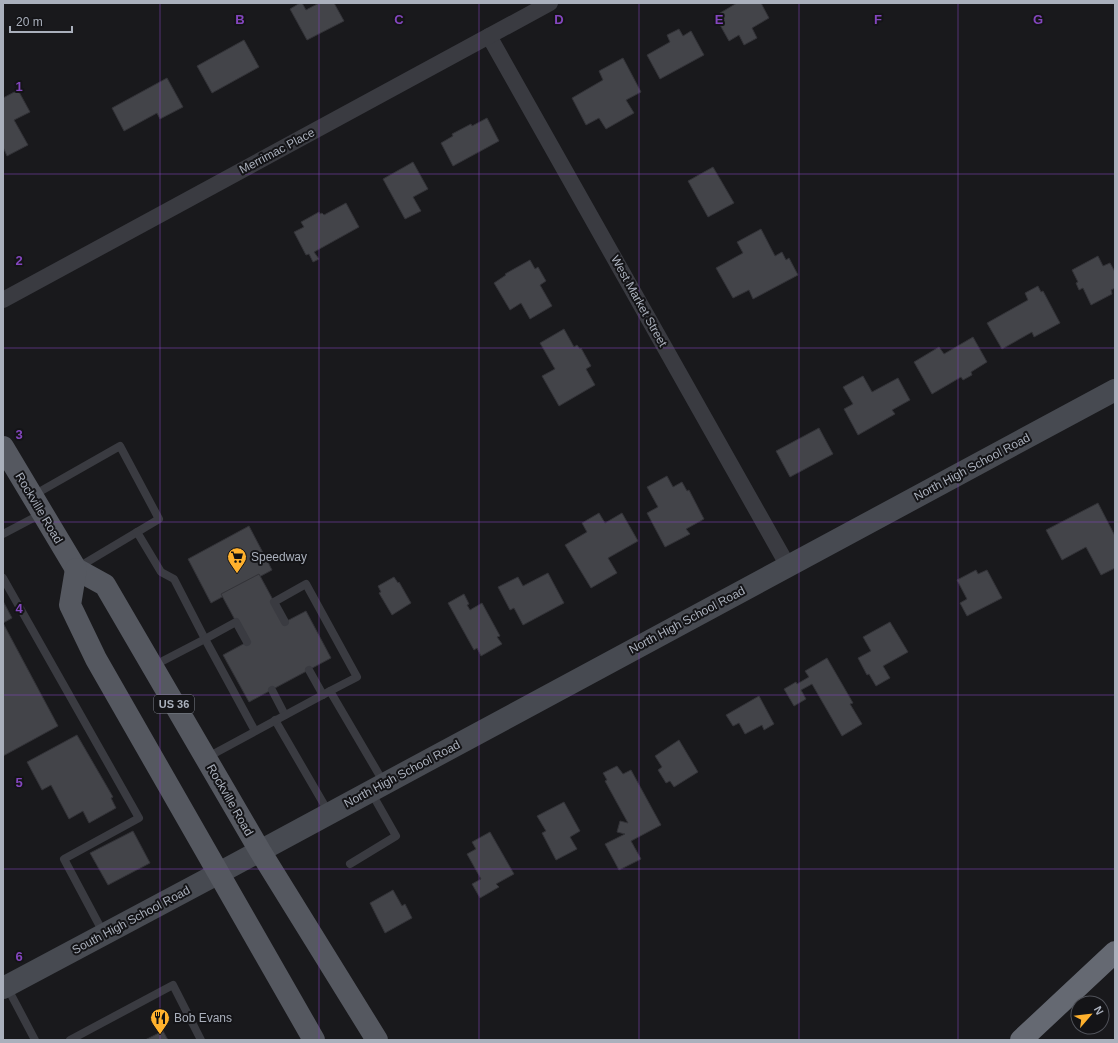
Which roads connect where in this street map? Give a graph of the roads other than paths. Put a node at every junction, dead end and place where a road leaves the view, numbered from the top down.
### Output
1 (550, 3) edge
2 (489, 36) junction
3 (3, 300) edge
4 (1115, 390) edge
5 (3, 447) edge
6 (37, 505) junction
7 (137, 532) junction
8 (3, 534) edge
9 (788, 566) junction
10 (76, 569) junction
11 (3, 578) edge
12 (285, 622) dead end
13 (205, 639) junction
14 (247, 642) dead end
15 (152, 666) junction
16 (309, 670) dead end
17 (272, 690) dead end
18 (330, 690) junction
19 (323, 695) junction
20 (285, 715) junction
21 (275, 720) junction
22 (255, 731) junction
23 (206, 758) junction
24 (378, 787) junction
25 (329, 814) junction
26 (260, 851) junction
27 (350, 864) dead end
28 (219, 873) junction
29 (104, 934) junction
30 (1115, 952) edge
31 (5, 987) edge
32 (35, 1040) edge
33 (70, 1040) edge
34 (201, 1040) edge
35 (314, 1040) edge
36 (377, 1040) edge
37 (1021, 1040) edge

1 - 2 street, Merrimac Place
2 - 3 street, Merrimac Place
2 - 9 street, West Market Street
4 - 9 street, North High School Road
5 - 6 main road, Rockville Road / US 36
6 - 7 lane
6 - 8 lane
6 - 10 main road, Rockville Road / US 36
7 - 10 lane
7 - 13 lane
9 - 24 street, North High School Road
10 - 15 main road, Rockville Road / US 36
10 - 28 main road
11 - 29 lane
12 - 18 lane
13 - 14 lane
13 - 15 lane
13 - 22 lane
15 - 23 main road, Rockville Road / US 36
16 - 19 lane
17 - 20 lane
18 - 19 lane
18 - 24 lane
19 - 20 lane
20 - 21 lane
21 - 22 lane
21 - 25 lane
22 - 23 lane
23 - 26 main road, Rockville Road / US 36
24 - 25 street, North High School Road
24 - 27 lane
25 - 26 street, North High School Road
26 - 28 street, South High School Road
26 - 36 main road, Rockville Road / US 36
28 - 29 street, South High School Road
28 - 35 main road
29 - 31 street, South High School Road
30 - 37 highway
31 - 32 lane
33 - 34 lane

